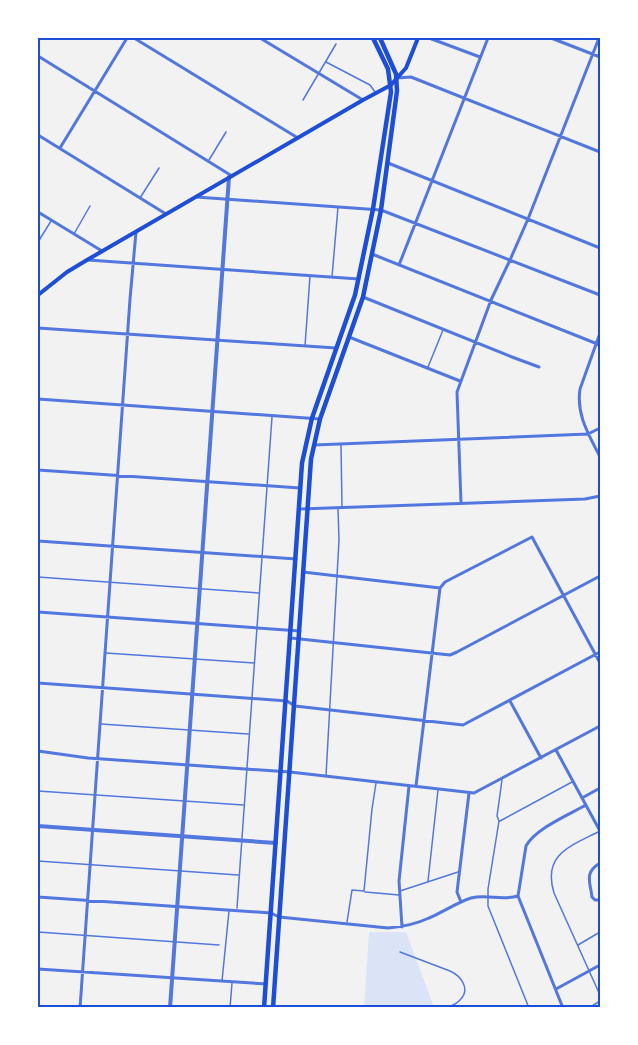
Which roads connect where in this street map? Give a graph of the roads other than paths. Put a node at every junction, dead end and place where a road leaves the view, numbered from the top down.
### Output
1 (127, 38) edge
2 (134, 38) edge
3 (260, 38) edge
4 (374, 38) edge
5 (380, 38) edge
6 (418, 38) edge
7 (429, 38) edge
8 (488, 38) edge
9 (551, 38) edge
10 (599, 38) edge
11 (336, 44) dead end
12 (593, 54) junction
13 (38, 56) edge
14 (480, 57) junction
15 (600, 57) edge
16 (326, 61) junction
17 (319, 73) junction
18 (397, 78) junction
19 (391, 85) junction
20 (94, 91) junction
21 (375, 93) junction
22 (464, 98) junction
23 (303, 100) dead end
24 (363, 100) junction
25 (226, 132) dead end
26 (38, 135) edge
27 (560, 136) junction
28 (298, 138) junction
29 (60, 148) junction
30 (600, 152) edge
31 (208, 161) junction
32 (388, 163) junction
33 (159, 168) dead end
34 (230, 176) junction
35 (432, 180) junction
36 (196, 197) junction
37 (140, 198) junction
38 (227, 199) junction
39 (90, 206) dead end
40 (338, 207) junction
41 (373, 209) junction
42 (381, 210) junction
43 (38, 212) edge
44 (166, 214) junction
45 (528, 219) junction
46 (51, 220) junction
47 (415, 223) junction
48 (136, 232) junction
49 (74, 234) junction
50 (38, 242) edge
51 (600, 248) edge
52 (102, 251) junction
53 (372, 254) junction
54 (87, 260) junction
55 (510, 260) junction
56 (133, 263) junction
57 (399, 265) junction
58 (222, 269) junction
59 (310, 276) junction
60 (332, 277) junction
61 (359, 279) junction
62 (38, 294) edge
63 (600, 295) edge
64 (363, 297) junction
65 (491, 300) junction
66 (38, 309) edge
67 (38, 328) edge
68 (443, 329) junction
69 (600, 333) edge
70 (127, 334) junction
71 (349, 337) junction
72 (217, 340) junction
73 (476, 342) junction
74 (599, 344) edge
75 (305, 346) junction
76 (336, 348) junction
77 (539, 367) dead end
78 (428, 368) junction
79 (460, 381) junction
80 (38, 399) edge
81 (122, 405) junction
82 (212, 411) junction
83 (272, 416) junction
84 (312, 418) junction
85 (320, 419) junction
86 (600, 428) edge
87 (588, 434) junction
88 (458, 439) junction
89 (341, 444) junction
90 (314, 445) junction
91 (600, 457) edge
92 (38, 470) edge
93 (117, 475) junction
94 (207, 482) junction
95 (267, 486) junction
96 (300, 488) junction
97 (600, 496) edge
98 (461, 503) junction
99 (340, 508) junction
100 (299, 509) junction
101 (307, 509) junction
102 (38, 541) edge
103 (112, 546) junction
104 (202, 553) junction
105 (262, 557) junction
106 (296, 559) junction
107 (303, 572) junction
108 (338, 576) junction
109 (600, 576) edge
110 (38, 577) edge
111 (110, 582) junction
112 (440, 588) junction
113 (200, 589) junction
114 (260, 593) junction
115 (564, 595) junction
116 (38, 612) edge
117 (107, 617) junction
118 (197, 624) junction
119 (257, 628) junction
120 (291, 630) junction
121 (300, 631) junction
122 (291, 638) junction
123 (299, 639) junction
124 (333, 642) junction
125 (600, 652) edge
126 (105, 653) junction
127 (432, 653) junction
128 (596, 655) junction
129 (195, 659) junction
130 (255, 663) junction
131 (600, 663) edge
132 (38, 683) edge
133 (102, 688) junction
134 (192, 694) junction
135 (252, 699) junction
136 (510, 700) junction
137 (287, 701) junction
138 (295, 706) junction
139 (330, 710) junction
140 (423, 721) junction
141 (100, 724) junction
142 (600, 726) edge
143 (190, 730) junction
144 (249, 734) junction
145 (556, 750) junction
146 (38, 751) edge
147 (97, 758) junction
148 (541, 759) junction
149 (187, 764) junction
150 (247, 769) junction
151 (281, 771) junction
152 (290, 772) junction
153 (326, 776) junction
154 (502, 779) junction
155 (573, 781) junction
156 (376, 782) junction
157 (409, 786) junction
158 (416, 786) junction
159 (600, 788) edge
160 (438, 789) junction
161 (38, 791) edge
162 (469, 793) junction
163 (95, 794) junction
164 (582, 798) junction
165 (184, 801) junction
166 (244, 805) junction
167 (586, 805) junction
168 (499, 821) junction
169 (38, 826) edge
170 (92, 830) junction
171 (600, 831) edge
172 (182, 836) junction
173 (242, 840) junction
174 (276, 843) junction
175 (38, 861) edge
176 (600, 863) edge
177 (90, 865) junction
178 (180, 871) junction
179 (460, 871) junction
180 (239, 875) junction
181 (428, 881) junction
182 (364, 891) junction
183 (399, 893) junction
184 (518, 896) junction
185 (38, 897) edge
186 (487, 897) junction
187 (600, 900) edge
188 (87, 901) junction
189 (461, 902) junction
190 (177, 906) junction
191 (229, 910) junction
192 (237, 910) junction
193 (271, 913) junction
194 (279, 916) junction
195 (346, 924) junction
196 (402, 927) junction
197 (38, 932) edge
198 (600, 933) edge
199 (85, 936) junction
200 (174, 942) junction
201 (219, 945) dead end
202 (578, 945) junction
203 (400, 952) dead end
204 (600, 964) edge
205 (38, 969) edge
206 (589, 971) junction
207 (82, 972) junction
208 (172, 978) junction
209 (222, 981) junction
210 (232, 982) junction
211 (266, 984) junction
212 (556, 989) junction
213 (600, 995) edge
214 (600, 1001) edge
215 (80, 1008) edge
216 (170, 1008) edge
217 (230, 1008) edge
218 (264, 1008) edge
219 (273, 1008) edge
220 (446, 1008) edge
221 (529, 1008) edge
222 (563, 1008) edge
223 (589, 1008) edge

1 - 20 street
2 - 28 street
3 - 17 street
4 - 19 main road
5 - 18 main road
6 - 18 main road
7 - 14 street
8 - 14 street
9 - 12 street
10 - 12 street
11 - 16 lane
12 - 15 street
12 - 27 street
13 - 20 street
14 - 22 street
16 - 17 lane
16 - 21 lane
17 - 23 lane
17 - 24 street
18 - 19 main road
18 - 22 street
18 - 32 main road
19 - 21 main road
19 - 41 main road
20 - 29 street
20 - 31 street
21 - 24 main road
22 - 27 street
22 - 35 street
24 - 28 main road
25 - 31 lane
26 - 29 street
27 - 30 street
27 - 45 street
28 - 34 main road
29 - 37 street
31 - 34 street
32 - 35 street
32 - 42 main road
33 - 37 lane
34 - 36 main road
34 - 38 street
35 - 45 street
35 - 47 street
36 - 38 street
36 - 44 main road
37 - 44 street
38 - 40 street
38 - 58 street
39 - 49 lane
40 - 41 street
40 - 60 lane
41 - 42 street
41 - 61 main road
42 - 47 street
42 - 53 main road
43 - 46 street
44 - 48 main road
45 - 51 street
45 - 55 street
46 - 49 street
46 - 50 lane
47 - 55 street
47 - 57 street
48 - 52 main road
48 - 56 street
49 - 52 street
52 - 54 main road
53 - 57 street
53 - 64 main road
54 - 56 street
54 - 62 main road
55 - 63 street
55 - 65 street
56 - 58 street
56 - 70 street
57 - 65 street
58 - 59 street
58 - 72 street
59 - 60 street
59 - 75 lane
60 - 61 street
61 - 76 main road
62 - 66 street
64 - 68 street
64 - 71 main road
65 - 73 street
65 - 74 street
67 - 70 street
68 - 73 street
68 - 78 lane
69 - 74 street
70 - 72 street
70 - 81 street
71 - 78 street
71 - 85 main road
72 - 75 street
72 - 82 street
73 - 77 street
73 - 79 street
74 - 87 street
75 - 76 street
76 - 84 main road
78 - 79 street
79 - 88 street
80 - 81 street
81 - 82 street
81 - 93 street
82 - 83 street
82 - 94 street
83 - 84 street
83 - 95 lane
84 - 85 street
84 - 96 main road
85 - 90 main road
86 - 87 street
87 - 88 street
87 - 91 street
88 - 89 street
88 - 98 street
89 - 90 street
89 - 99 lane
90 - 101 main road
92 - 93 street
93 - 94 street
93 - 103 street
94 - 95 street
94 - 104 street
95 - 96 street
95 - 105 lane
96 - 100 main road
97 - 98 street
98 - 99 street
99 - 101 street
99 - 108 lane
100 - 101 street
100 - 106 main road
101 - 107 main road
102 - 103 street
103 - 104 street
103 - 111 street
104 - 105 street
104 - 113 street
105 - 106 street
105 - 114 lane
106 - 120 main road
107 - 108 street
107 - 121 main road
108 - 112 street
108 - 124 lane
109 - 115 street
110 - 111 lane
111 - 113 lane
111 - 117 street
112 - 115 street
112 - 127 street
113 - 114 lane
113 - 118 street
114 - 119 lane
115 - 127 street
115 - 128 street
116 - 117 street
117 - 118 street
117 - 126 street
118 - 119 street
118 - 129 street
119 - 120 street
119 - 130 lane
120 - 121 street
120 - 122 main road
121 - 123 main road
122 - 123 street
122 - 137 main road
123 - 124 street
123 - 138 main road
124 - 127 street
124 - 139 lane
125 - 128 street
126 - 129 lane
126 - 133 street
127 - 140 street
128 - 131 street
128 - 136 street
129 - 130 lane
129 - 134 street
130 - 135 lane
132 - 133 street
133 - 134 street
133 - 141 street
134 - 135 street
134 - 143 street
135 - 137 street
135 - 144 lane
136 - 140 street
136 - 148 street
137 - 138 street
137 - 151 main road
138 - 139 street
138 - 152 main road
139 - 140 street
139 - 153 lane
140 - 158 street
141 - 143 lane
141 - 147 street
142 - 145 street
143 - 144 lane
143 - 149 street
144 - 150 lane
145 - 148 street
145 - 155 street
146 - 147 street
147 - 149 street
147 - 163 street
148 - 154 street
149 - 150 street
149 - 165 street
150 - 151 street
150 - 166 lane
151 - 152 street
151 - 174 main road
152 - 153 street
152 - 194 main road
153 - 156 street
154 - 162 street
154 - 168 lane
155 - 164 street
155 - 168 lane
156 - 157 street
156 - 182 lane
157 - 158 street
157 - 183 street
158 - 160 street
159 - 164 street
160 - 162 street
160 - 181 lane
161 - 163 lane
162 - 179 street
163 - 165 lane
163 - 170 street
164 - 167 street
165 - 166 lane
165 - 172 street
166 - 173 lane
167 - 171 street
167 - 184 street
168 - 186 lane
169 - 170 street
170 - 172 street
170 - 177 street
171 - 202 lane
172 - 173 street
172 - 178 street
173 - 174 street
173 - 180 lane
174 - 193 main road
175 - 177 lane
176 - 187 street
177 - 178 lane
177 - 188 street
178 - 180 lane
178 - 190 street
179 - 181 lane
179 - 189 street
180 - 192 lane
181 - 183 lane
182 - 183 lane
182 - 195 lane
183 - 196 street
184 - 186 street
184 - 212 street
185 - 188 street
186 - 189 street
186 - 221 lane
188 - 190 street
188 - 199 street
189 - 196 street
190 - 191 street
190 - 200 street
191 - 192 street
191 - 209 lane
192 - 193 street
193 - 194 street
193 - 211 main road
194 - 195 street
194 - 219 main road
195 - 196 street
197 - 199 lane
198 - 202 lane
199 - 200 lane
199 - 207 street
200 - 201 lane
200 - 208 street
202 - 206 lane
203 - 220 lane
204 - 206 street
205 - 207 street
206 - 212 street
206 - 213 lane
207 - 208 street
207 - 215 street
208 - 209 street
208 - 216 street
209 - 210 street
210 - 211 street
210 - 217 lane
211 - 218 main road
212 - 222 street
214 - 223 lane

